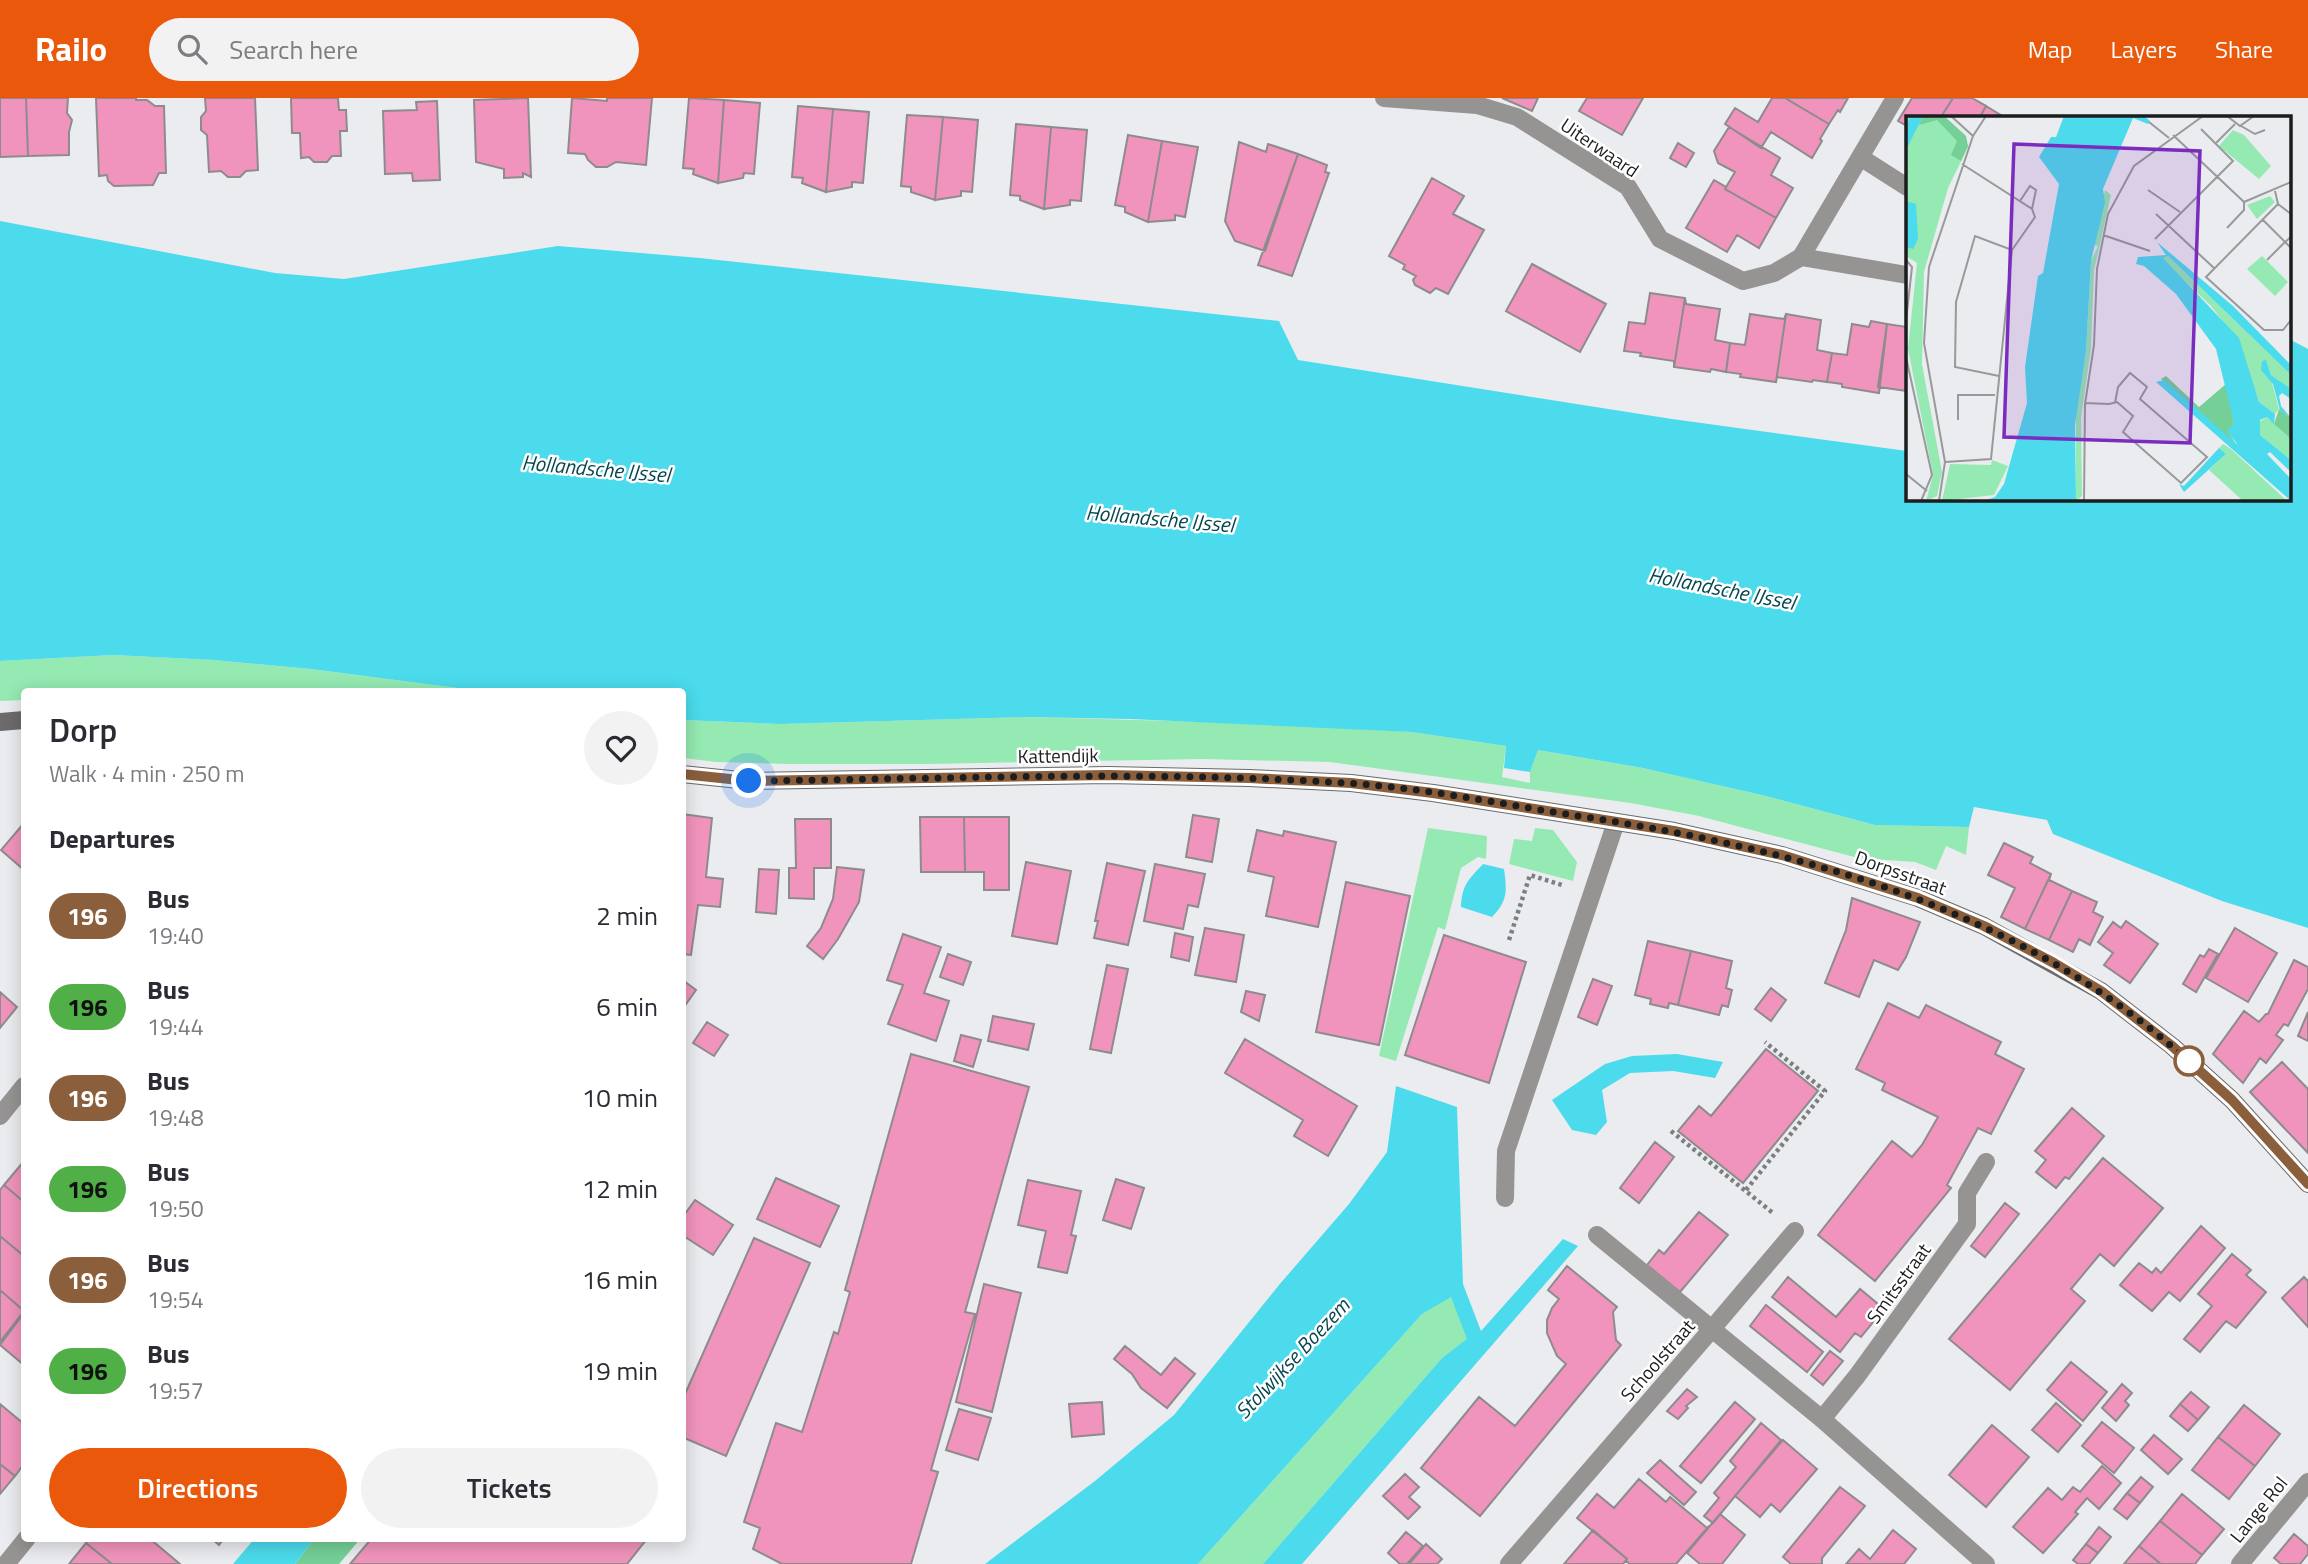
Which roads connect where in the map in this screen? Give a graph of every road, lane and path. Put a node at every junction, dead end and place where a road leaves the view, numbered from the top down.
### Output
1 (1384, 98) edge
2 (1895, 98) edge
3 (1478, 102) edge
4 (1860, 157) junction
5 (1906, 186) edge
6 (1801, 257) junction
7 (1906, 275) edge
8 (21, 720) edge
9 (0, 722) edge
10 (686, 774) edge
11 (1433, 793) joint
12 (1616, 822) junction
13 (1592, 895) junction
14 (1509, 940) dead end
15 (1765, 1042) dead end
16 (21, 1090) edge
17 (0, 1116) edge
18 (1671, 1131) dead end
19 (1986, 1162) dead end
20 (2308, 1184) edge
21 (1746, 1190) junction
22 (1505, 1198) dead end
23 (1795, 1231) joint
24 (1597, 1235) dead end
25 (1711, 1330) junction
26 (1822, 1419) junction
27 (2308, 1482) edge
28 (24, 1542) edge
29 (6, 1564) edge
30 (1509, 1564) edge
31 (1986, 1564) edge
32 (2240, 1564) edge

1 - 3 street, Uiterwaard
2 - 4 street
3 - 6 street, Uiterwaard
4 - 5 street
4 - 6 street
6 - 7 street
8 - 9 street
10 - 11 street, Kattendijk
11 - 12 street, Dorpsstraat
12 - 13 street
12 - 20 street, Dorpsstraat
13 - 14 path
13 - 22 street
15 - 21 path
16 - 17 street
18 - 21 path
19 - 26 street, Smitsstraat
21 - 23 path
23 - 25 street, Schoolstraat
24 - 25 street
25 - 26 street
25 - 30 street, Schoolstraat
26 - 31 street
27 - 32 street, Lange Rol
28 - 29 street

